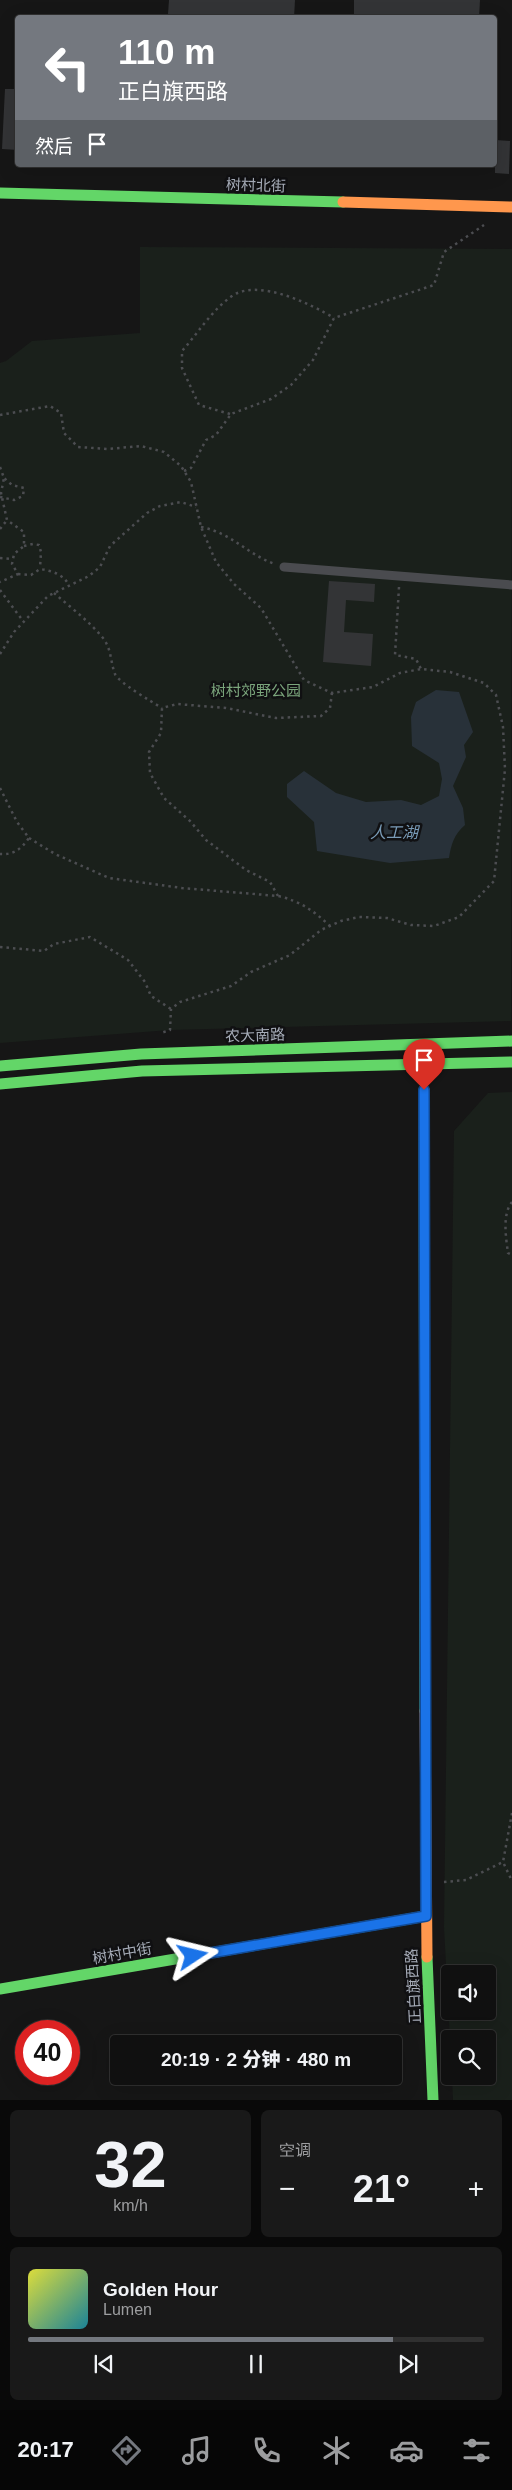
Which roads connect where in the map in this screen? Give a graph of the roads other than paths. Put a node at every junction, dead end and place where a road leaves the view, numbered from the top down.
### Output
1 (0, 193) edge
2 (512, 207) edge
3 (284, 566) road end
4 (512, 585) edge
5 (512, 1041) edge
6 (512, 1062) edge
7 (0, 1066) edge
8 (0, 1084) edge
9 (424, 1090) dead end
10 (426, 1916) junction
11 (0, 1989) edge
12 (433, 2100) edge

1 - 2 street, 树村北街
3 - 4 lane
5 - 7 street, 农大南路
6 - 8 street
9 - 10 street, 正白旗西路
10 - 11 street, 树村中街
10 - 12 street, 正白旗西路

